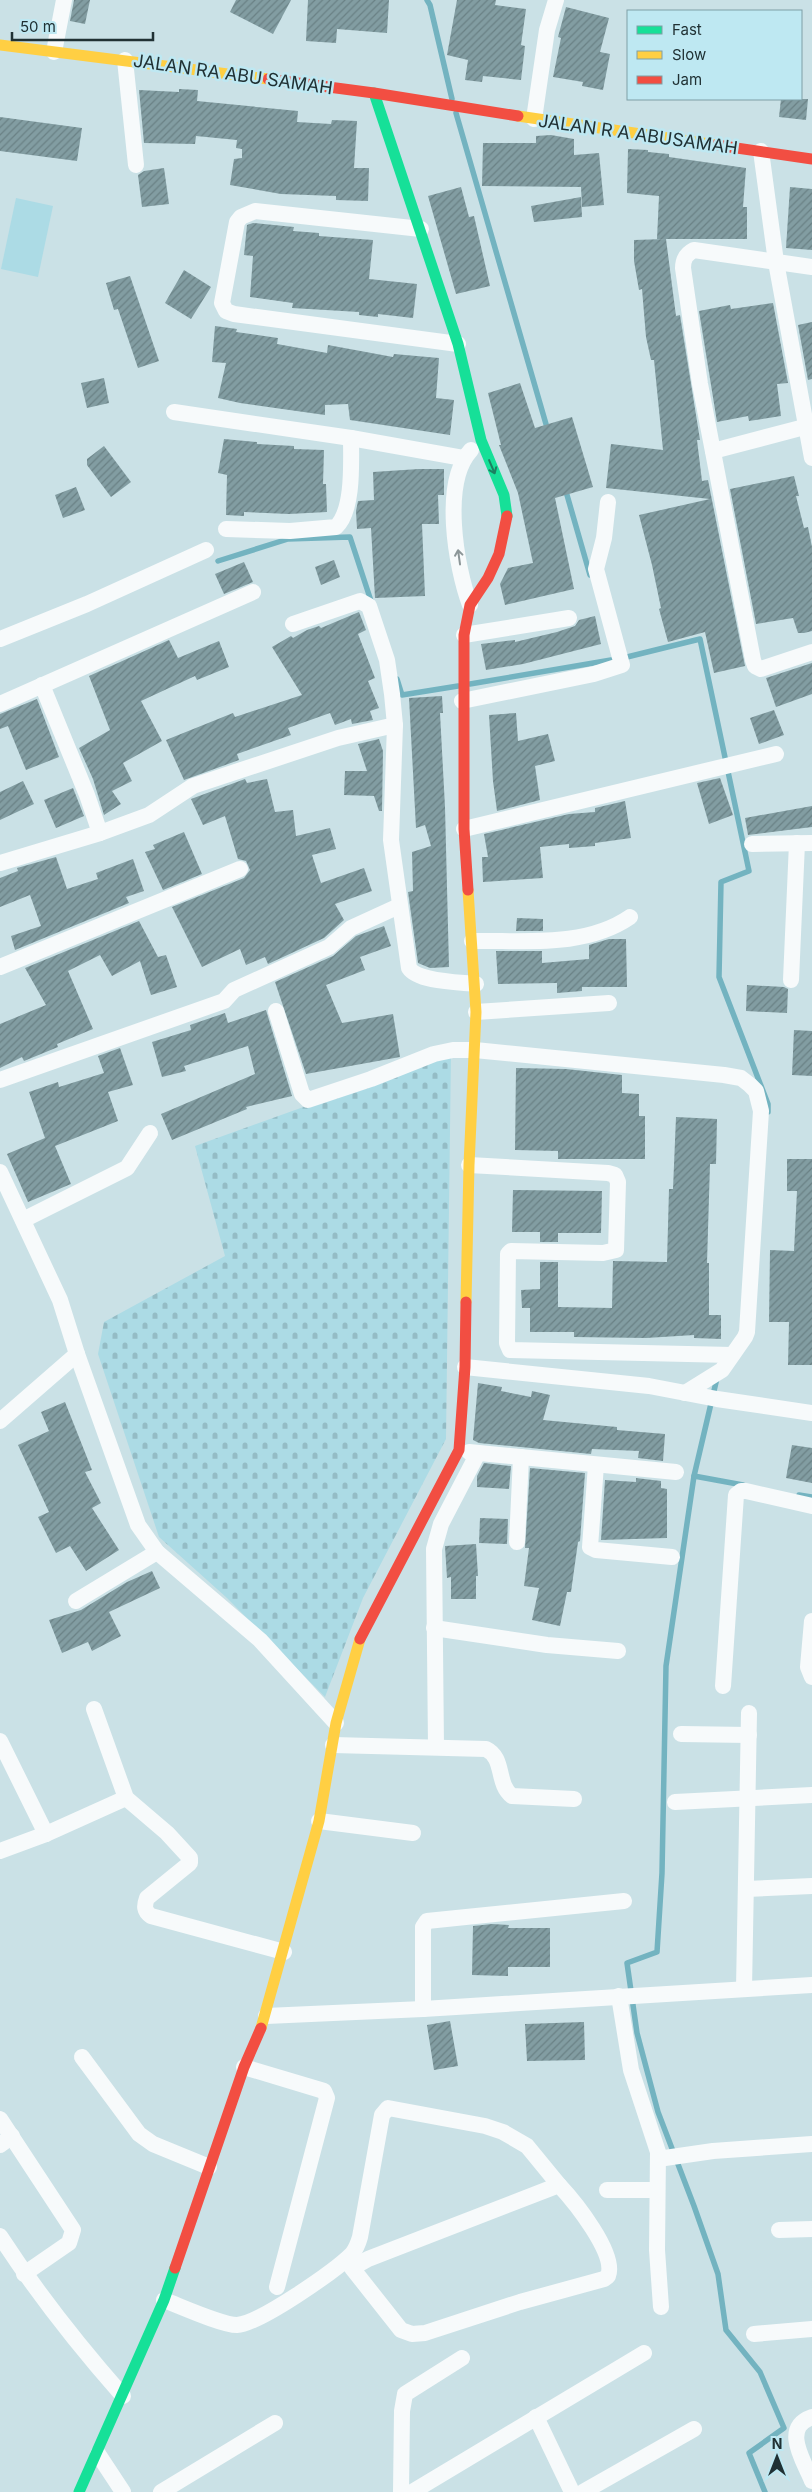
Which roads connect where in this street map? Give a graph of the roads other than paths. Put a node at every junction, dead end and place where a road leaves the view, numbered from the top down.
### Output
1 (64, 0) edge
2 (552, 1) edge
3 (0, 45) edge
4 (54, 52) junction
5 (126, 60) junction
6 (374, 93) junction
7 (465, 108) joint
8 (534, 119) junction
9 (761, 152) junction
10 (812, 158) edge
11 (136, 165) dead end
12 (421, 229) junction
13 (776, 262) junction
14 (812, 267) edge
15 (458, 344) junction
16 (174, 412) dead end
17 (809, 426) edge
18 (351, 438) junction
19 (481, 440) junction
20 (713, 451) junction
21 (463, 458) junction
22 (812, 458) edge
23 (608, 502) dead end
24 (226, 529) dead end
25 (206, 550) dead end
26 (253, 592) dead end
27 (470, 605) junction
28 (569, 618) dead end
29 (293, 624) dead end
30 (464, 635) junction
31 (0, 639) edge
32 (812, 652) edge
33 (42, 685) junction
34 (462, 695) junction
35 (0, 704) edge
36 (394, 725) junction
37 (776, 754) dead end
38 (464, 828) junction
39 (100, 833) junction
40 (804, 843) edge
41 (752, 844) dead end
42 (0, 863) edge
43 (240, 869) dead end
44 (399, 906) junction
45 (630, 917) dead end
46 (472, 941) junction
47 (0, 967) edge
48 (791, 980) dead end
49 (476, 984) junction
50 (609, 1003) dead end
51 (276, 1011) dead end
52 (476, 1012) junction
53 (475, 1050) junction
54 (0, 1080) edge
55 (150, 1133) dead end
56 (469, 1165) junction
57 (0, 1172) edge
58 (4, 1191) edge
59 (23, 1220) junction
60 (77, 1354) junction
61 (732, 1355) junction
62 (465, 1367) junction
63 (685, 1392) junction
64 (812, 1412) edge
65 (0, 1421) edge
66 (459, 1450) junction
67 (478, 1453) junction
68 (521, 1457) junction
69 (596, 1465) junction
70 (676, 1472) dead end
71 (812, 1506) edge
72 (517, 1542) dead end
73 (157, 1552) junction
74 (672, 1557) dead end
75 (76, 1602) dead end
76 (812, 1621) edge
77 (434, 1628) junction
78 (618, 1650) dead end
79 (812, 1677) edge
80 (723, 1686) dead end
81 (94, 1709) dead end
82 (749, 1713) dead end
83 (336, 1723) junction
84 (681, 1734) dead end
85 (749, 1734) junction
86 (0, 1741) edge
87 (333, 1746) junction
88 (436, 1747) junction
89 (812, 1795) edge
90 (126, 1798) junction
91 (574, 1799) dead end
92 (748, 1799) junction
93 (675, 1802) dead end
94 (319, 1821) junction
95 (413, 1833) dead end
96 (46, 1834) junction
97 (0, 1851) edge
98 (812, 1886) edge
99 (746, 1889) junction
100 (624, 1901) dead end
101 (284, 1952) junction
102 (812, 1984) edge
103 (744, 1989) junction
104 (622, 1996) junction
105 (424, 2009) junction
106 (266, 2016) junction
107 (82, 2056) dead end
108 (244, 2067) junction
109 (0, 2119) edge
110 (6, 2141) edge
111 (812, 2144) edge
112 (664, 2158) junction
113 (209, 2167) junction
114 (559, 2185) junction
115 (606, 2190) dead end
116 (657, 2190) junction
117 (812, 2229) edge
118 (779, 2230) dead end
119 (0, 2236) edge
120 (349, 2264) junction
121 (24, 2274) junction
122 (278, 2287) dead end
123 (164, 2300) junction
124 (661, 2307) dead end
125 (812, 2329) edge
126 (754, 2334) dead end
127 (644, 2353) dead end
128 (462, 2358) dead end
129 (123, 2396) junction
130 (536, 2417) junction
131 (812, 2417) edge
132 (275, 2422) dead end
133 (694, 2429) dead end
134 (98, 2454) junction
135 (812, 2481) edge
136 (79, 2492) edge
137 (122, 2492) edge
138 (162, 2492) edge
139 (401, 2492) edge
140 (412, 2492) edge
141 (572, 2492) edge
142 (583, 2492) edge

1 - 4 street
2 - 8 street
3 - 4 street, JALAN RA ABU SAMAH
4 - 5 street, JALAN RA ABU SAMAH
5 - 6 street, JALAN RA ABU SAMAH
5 - 11 street
6 - 7 street, JALAN RA ABU SAMAH
6 - 12 street
7 - 8 street, JALAN R A ABUSAMAH
8 - 9 street, JALAN R A ABUSAMAH
9 - 10 street, JALAN R A ABUSAMAH
9 - 13 street
12 - 15 street
12 - 15 street
13 - 14 street
13 - 17 street
13 - 20 street
15 - 19 street
16 - 18 street
17 - 20 street
17 - 22 street
18 - 21 street
18 - 24 street
19 - 21 street
19 -> 27 street
20 - 32 street
27 -> 21 street
23 - 34 street
25 - 31 street
26 - 33 street
27 - 30 street
28 - 30 street
29 - 36 street
30 - 34 street
33 - 35 street
33 - 39 street
34 - 38 street
36 - 39 street
36 - 44 street
37 - 38 street
38 - 46 street
39 - 42 street
40 - 41 street
40 - 48 street
43 - 47 street
44 - 49 street
44 - 54 street
45 - 46 street
46 - 49 street
49 - 52 street
50 - 52 street
51 - 53 street
52 - 53 street
53 - 56 street
53 - 61 street
55 - 59 street
56 - 61 street
56 - 62 street
57 - 58 street
58 - 59 street
59 - 60 street
60 - 65 street
60 - 73 street
61 - 63 street
62 - 63 street
62 - 66 street
63 - 64 street
66 - 67 street
66 - 83 street
67 - 68 street
67 - 77 street
68 - 69 street
68 - 72 street
69 - 70 street
69 - 74 street
71 - 80 street
73 - 75 street
73 - 83 street
76 - 79 street
77 - 78 street
77 - 88 street
81 - 90 street
82 - 85 street
83 - 87 street
84 - 85 street
85 - 92 street
86 - 96 street
87 - 88 street
87 - 94 street
88 - 91 street
89 - 92 street
90 - 96 street
90 - 101 street
92 - 93 street
92 - 99 street
94 - 95 street
94 - 101 street
96 - 97 street
98 - 99 street
99 - 103 street
100 - 105 street
101 - 106 street
102 - 103 street
103 - 104 street
104 - 105 street
104 - 112 street
105 - 106 street
106 - 108 street
107 - 113 street
108 - 113 street
108 - 122 street
109 - 110 street
110 - 121 street
111 - 112 street
112 - 116 street
113 - 123 street
114 - 120 street
114 - 120 street
114 - 120 street
115 - 116 street
116 - 124 street
117 - 118 street
119 - 121 street
120 - 123 street
121 - 129 street
123 - 129 street
125 - 126 street
127 - 130 street
128 - 139 street
129 - 134 street
130 - 140 street
130 - 141 street
131 - 135 street
132 - 138 street
133 - 142 street
134 - 136 street
134 - 137 street

